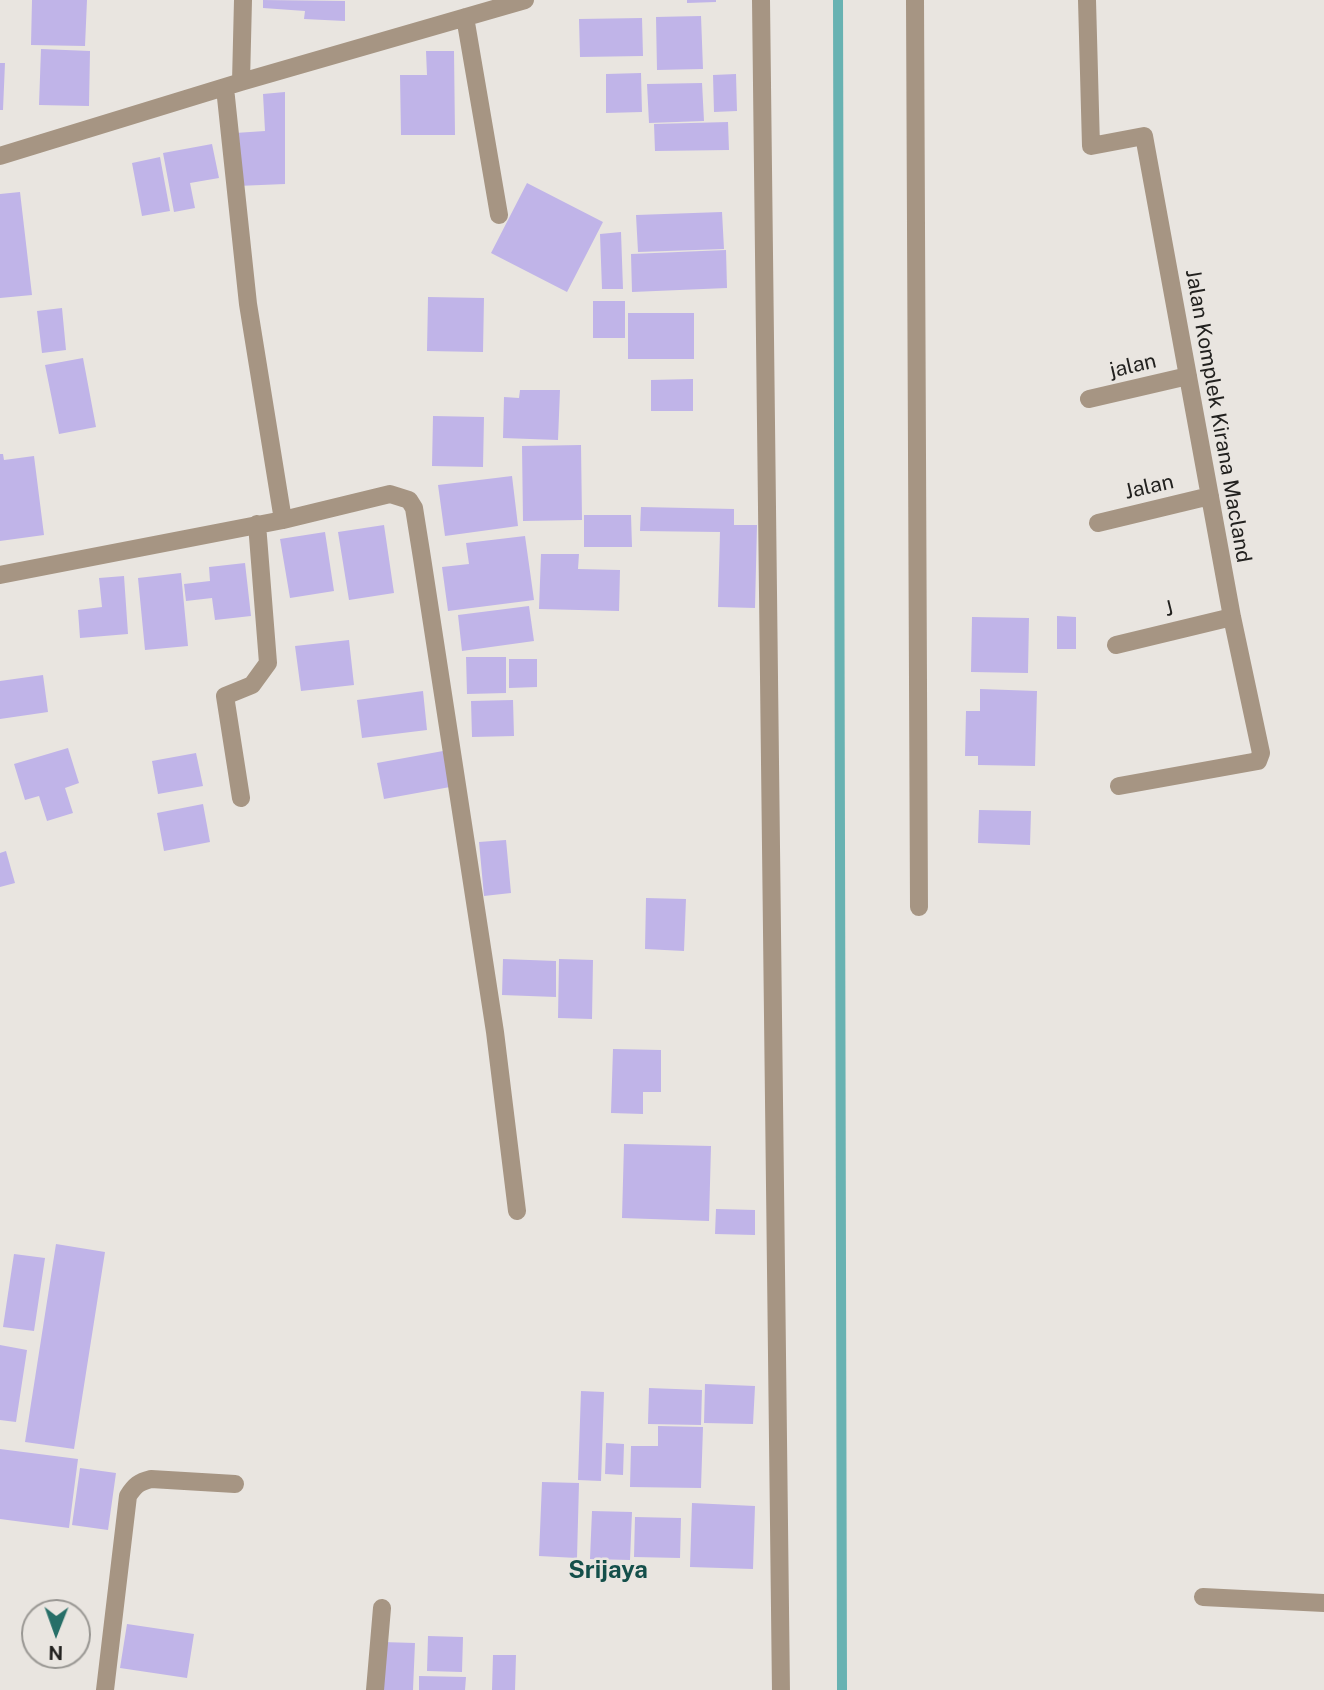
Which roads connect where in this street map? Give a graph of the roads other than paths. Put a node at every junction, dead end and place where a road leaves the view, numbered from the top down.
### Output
1 (243, 0) edge
2 (525, 0) edge
3 (761, 0) edge
4 (915, 0) edge
5 (1087, 0) edge
6 (465, 17) junction
7 (233, 85) junction
8 (0, 156) edge
9 (499, 215) dead end
10 (1188, 376) junction
11 (1089, 399) dead end
12 (1210, 496) junction
13 (283, 520) junction
14 (1098, 523) dead end
15 (257, 524) junction
16 (0, 575) edge
17 (1232, 617) junction
18 (1116, 645) dead end
19 (1119, 786) dead end
20 (240, 798) dead end
21 (919, 907) dead end
22 (517, 1211) dead end
23 (235, 1484) dead end
24 (1203, 1597) dead end
25 (1324, 1603) edge
26 (382, 1608) dead end
27 (105, 1690) edge
28 (375, 1690) edge
29 (781, 1690) edge

1 - 7 street
2 - 6 street
3 - 29 street
4 - 21 street
5 - 10 street, Jalan Komplek Kirana Macland
6 - 7 street
6 - 9 street
7 - 8 street
7 - 13 street
10 - 11 street, jalan
10 - 12 street, Jalan Komplek Kirana Macland
12 - 14 street, Jalan
12 - 17 street, Jalan Komplek Kirana Macland
13 - 15 street
13 - 22 street
15 - 16 street
15 - 20 street
17 - 18 street, J
17 - 19 street, Jalan Komplek Kirana Macland
23 - 27 street
24 - 25 street
26 - 28 street

